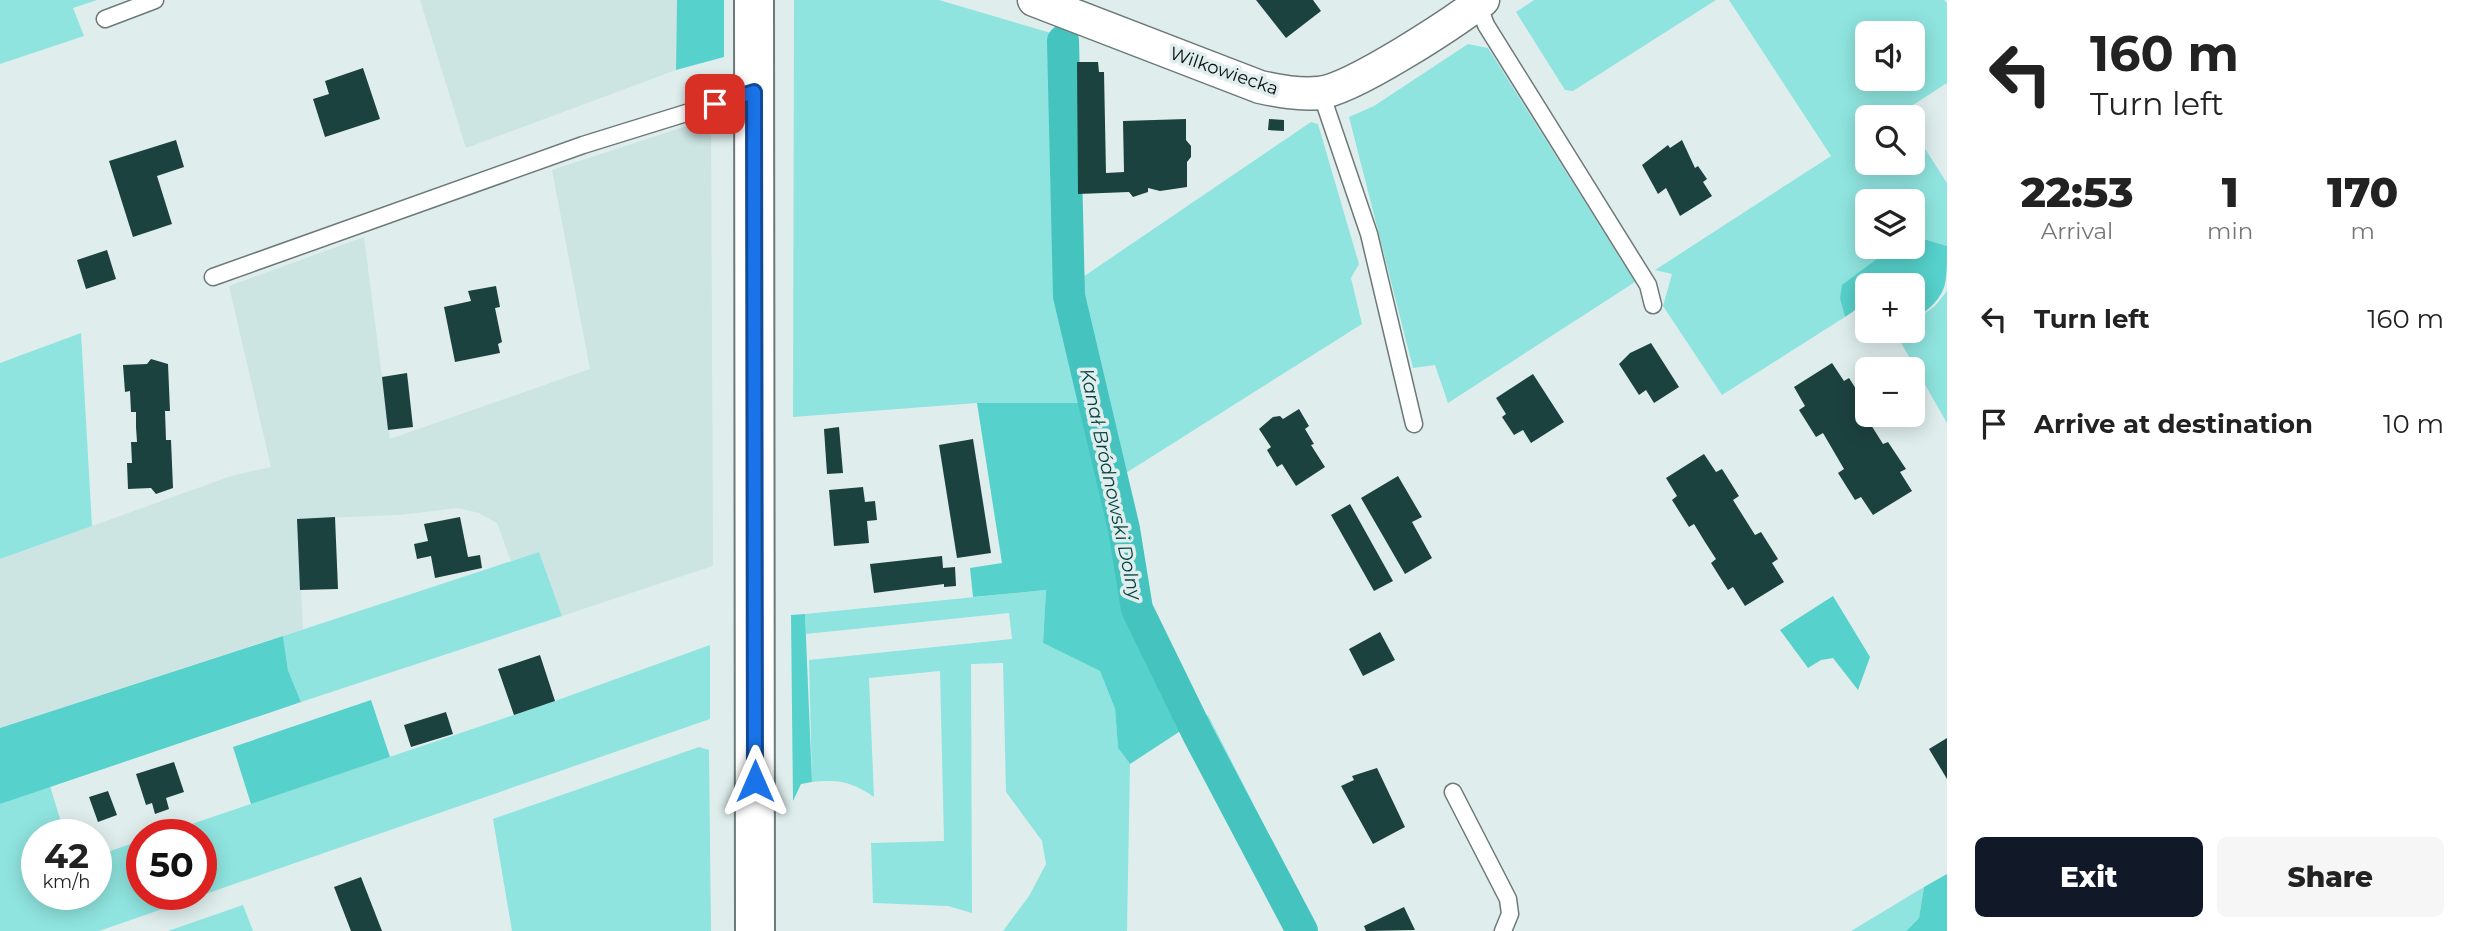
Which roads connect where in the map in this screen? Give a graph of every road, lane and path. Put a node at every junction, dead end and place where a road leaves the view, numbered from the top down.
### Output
1 (155, 0) edge
2 (754, 0) edge
3 (1034, 0) edge
4 (1480, 2) edge
5 (105, 19) dead end
6 (754, 92) junction
7 (1321, 93) junction
8 (213, 277) dead end
9 (1653, 305) dead end
10 (1414, 424) dead end
11 (1453, 792) dead end
12 (755, 931) edge
13 (1503, 931) edge

1 - 5 lane
2 - 6 main road
3 - 7 street, Wilkowiecka
4 - 7 street, Wilkowiecka
4 - 9 lane
6 - 8 lane
6 - 12 main road
7 - 10 lane
11 - 13 lane

